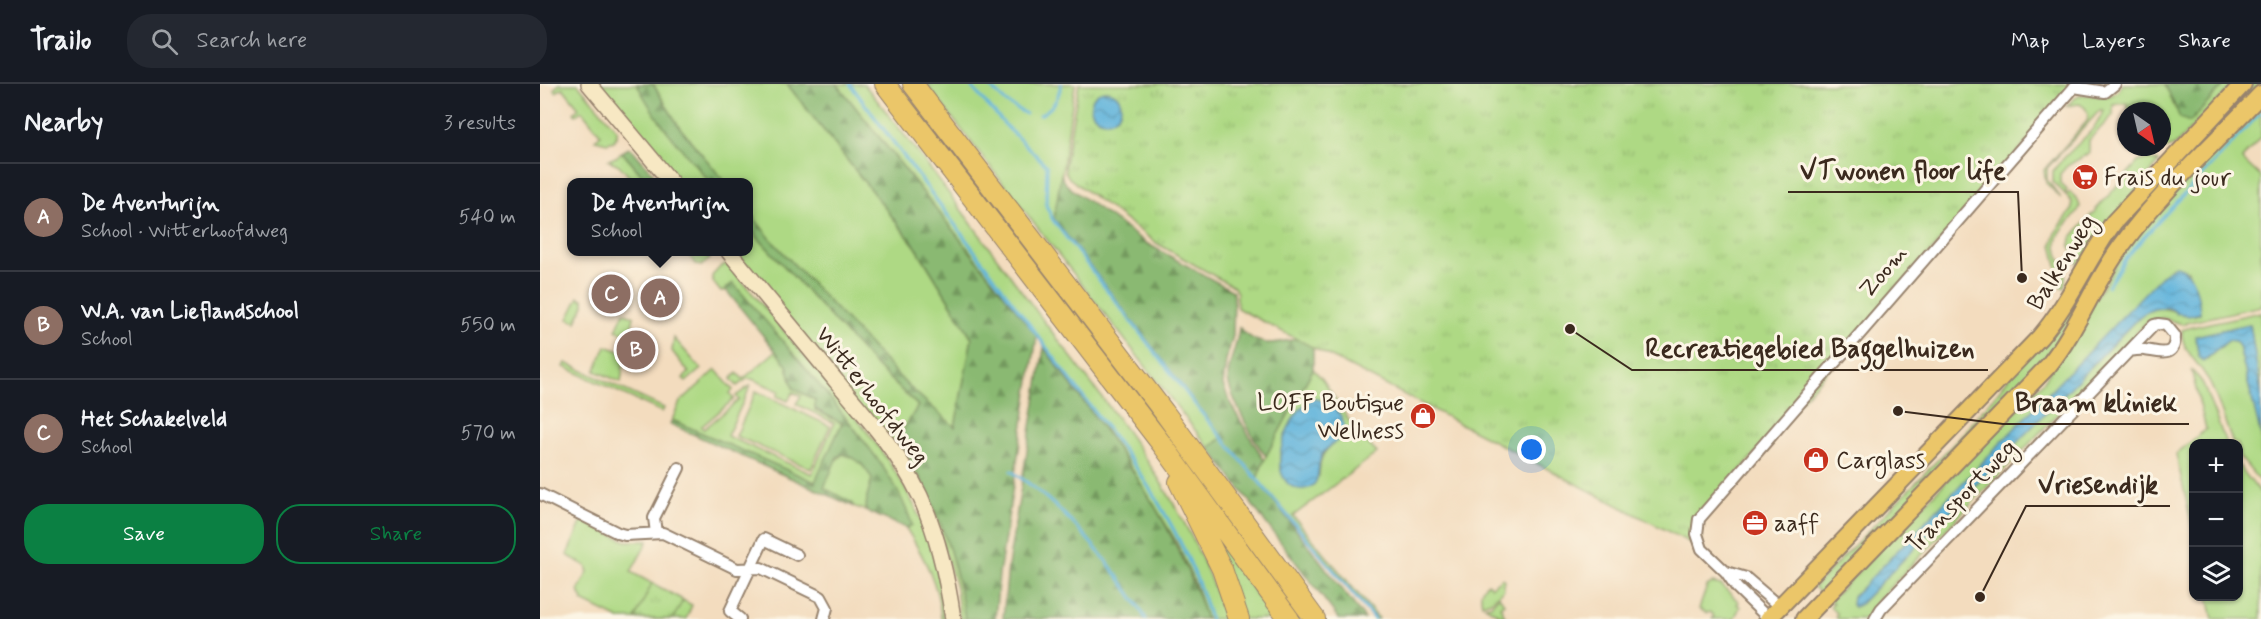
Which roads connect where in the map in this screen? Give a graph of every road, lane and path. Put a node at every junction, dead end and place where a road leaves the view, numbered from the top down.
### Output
1 (589, 84) edge
2 (885, 84) edge
3 (913, 84) edge
4 (2115, 84) edge
5 (2243, 84) edge
6 (2075, 86) edge
7 (2261, 94) edge
8 (667, 178) edge
9 (732, 256) edge
10 (2129, 351) dead end
11 (1164, 447) junction
12 (679, 468) dead end
13 (540, 494) edge
14 (656, 533) junction
15 (797, 555) dead end
16 (749, 569) junction
17 (1726, 572) junction
18 (1772, 616) edge
19 (740, 619) edge
20 (824, 619) edge
21 (953, 619) edge
22 (1239, 619) edge
23 (1289, 619) edge
24 (1315, 619) edge
25 (1793, 619) edge
26 (1804, 619) edge
27 (1875, 619) edge

1 - 8 street
2 - 11 highway
3 - 24 highway
4 - 6 street, Zoom
5 - 18 main road, Balkenweg
6 - 17 street, Zoom
7 - 26 main road, Balkenweg
9 - 21 street, Witterhoofdweg
10 - 27 street, Transportweg
11 - 22 highway
11 - 23 highway
12 - 14 street
13 - 14 street
14 - 16 street
15 - 16 street
16 - 19 street
16 - 20 street
17 - 18 street, Zoom
17 - 18 street, Zoom
18 - 25 main road, Zoom

